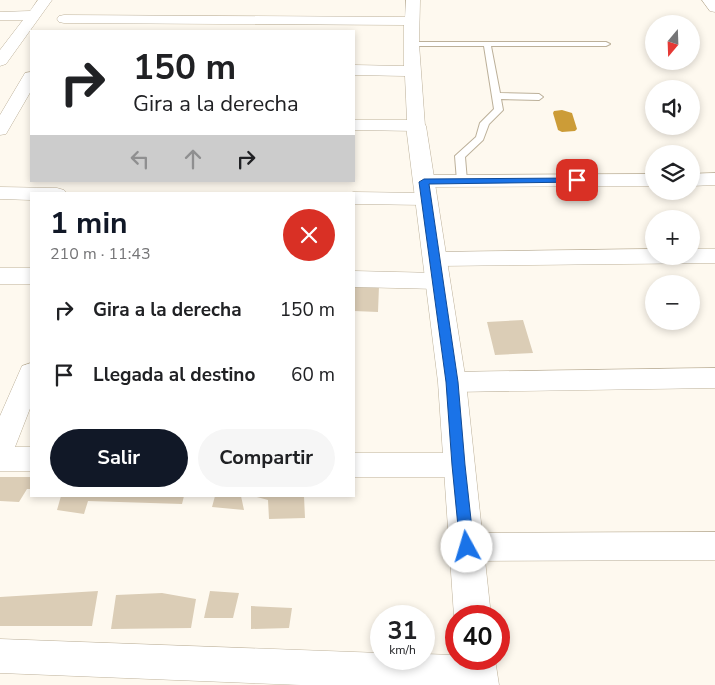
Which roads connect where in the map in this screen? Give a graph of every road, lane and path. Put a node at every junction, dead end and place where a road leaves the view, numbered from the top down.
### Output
1 (45, 0) edge
2 (413, 0) edge
3 (709, 0) edge
4 (715, 8) edge
5 (34, 15) junction
6 (0, 16) edge
7 (64, 19) edge
8 (411, 21) junction
9 (411, 44) junction
10 (487, 44) junction
11 (606, 44) dead end
12 (0, 60) edge
13 (355, 70) edge
14 (412, 71) junction
15 (30, 79) edge
16 (497, 96) junction
17 (539, 97) dead end
18 (8, 121) edge
19 (355, 125) edge
20 (416, 126) junction
21 (645, 180) edge
22 (700, 180) edge
23 (715, 180) edge
24 (462, 181) junction
25 (425, 190) junction
26 (0, 193) edge
27 (30, 194) edge
28 (355, 198) edge
29 (715, 256) edge
30 (437, 270) junction
31 (0, 276) edge
32 (30, 276) edge
33 (355, 279) edge
34 (30, 375) edge
35 (715, 378) edge
36 (452, 382) junction
37 (0, 450) edge
38 (0, 459) edge
39 (30, 459) edge
40 (355, 465) edge
41 (458, 465) junction
42 (715, 546) edge
43 (467, 547) junction
44 (472, 605) edge
45 (0, 656) edge
46 (478, 672) edge

1 - 5 street
2 - 8 street
3 - 4 street
5 - 6 street
5 - 12 street
7 - 8 street
8 - 9 street
9 - 10 lane
9 - 14 street
10 - 11 lane
10 - 16 lane
13 - 14 street
14 - 20 street
15 - 18 street
16 - 17 lane
16 - 24 lane
19 - 20 street
20 - 25 street
21 - 24 street
22 - 23 street
24 - 25 street
25 - 28 street
25 - 30 street
26 - 27 street
29 - 30 street
30 - 33 street
30 - 36 street
31 - 32 street
34 - 37 street
35 - 36 street
36 - 41 street
38 - 39 street
40 - 41 street
41 - 43 street
42 - 43 street
43 - 44 street
45 - 46 street

